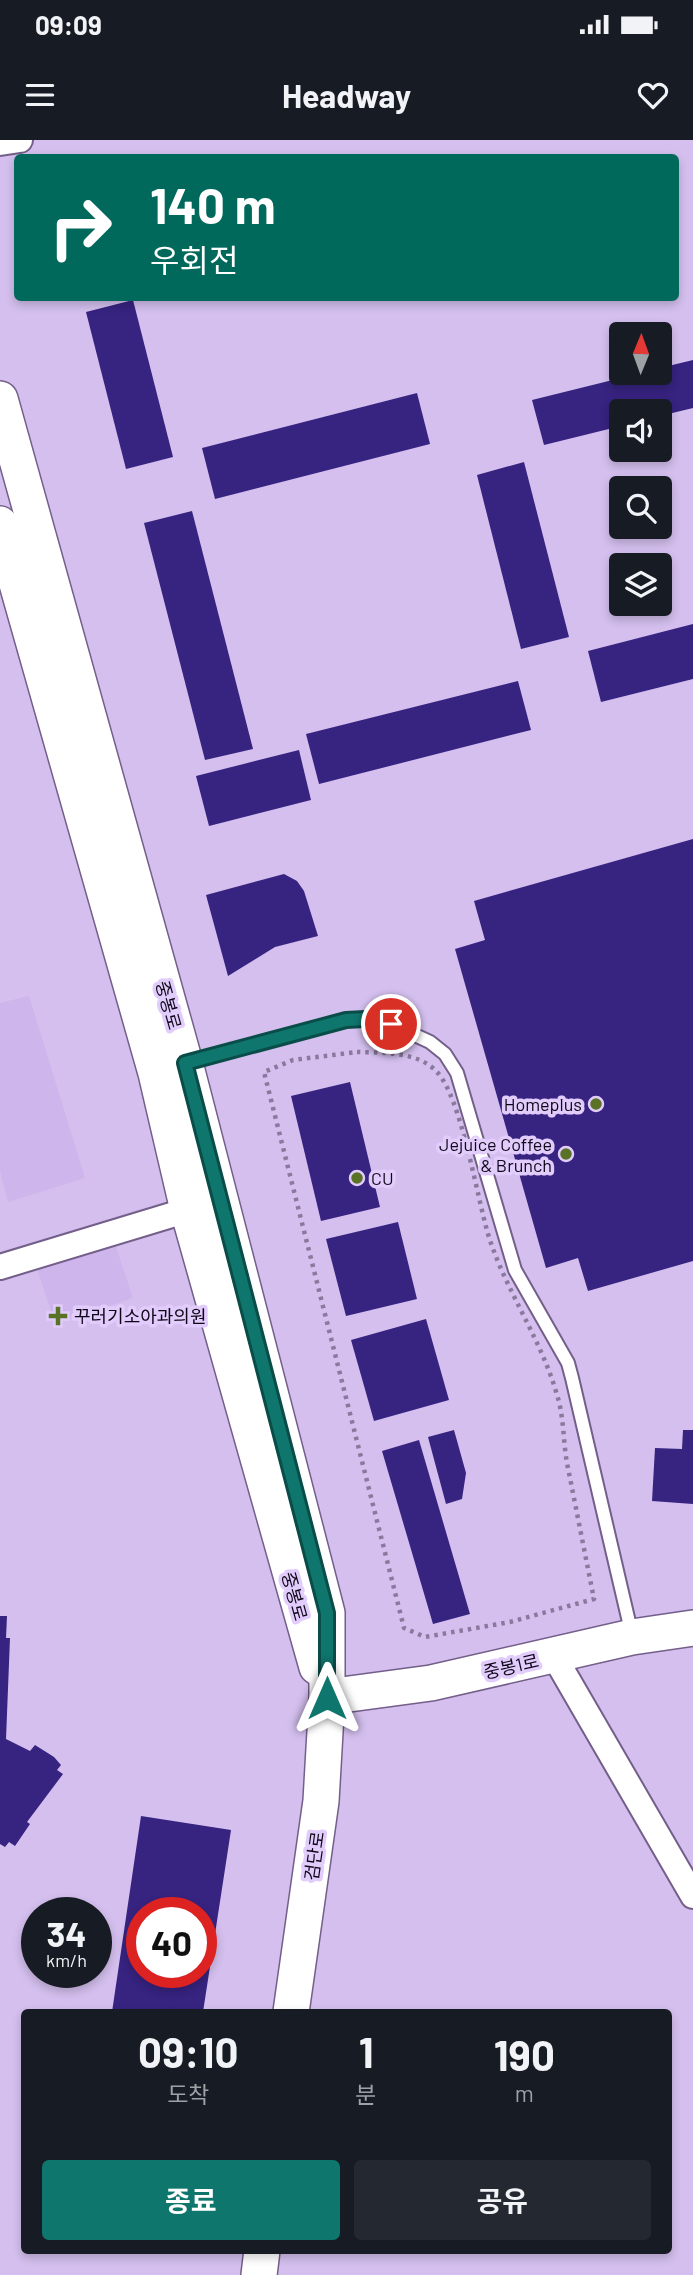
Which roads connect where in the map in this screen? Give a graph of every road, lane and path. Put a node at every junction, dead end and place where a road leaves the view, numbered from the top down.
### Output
1 (20, 140) edge
2 (0, 143) edge
3 (0, 399) edge
4 (0, 524) edge
5 (8, 586) edge
6 (171, 1068) junction
7 (188, 1210) junction
8 (0, 1267) edge
9 (404, 1628) joint
10 (693, 1628) edge
11 (632, 1637) junction
12 (554, 1656) junction
13 (327, 1698) junction
14 (693, 1896) edge
15 (291, 2009) edge
16 (261, 2254) edge
17 (258, 2275) edge

1 - 2 street
3 - 6 street, 중봉로
4 - 5 street, 중봉로
5 - 6 street, 중봉로
6 - 7 street, 중봉로
6 - 11 lane
6 - 13 street, 중봉로
7 - 8 street
7 - 13 street, 중봉로
9 - 9 path
10 - 11 street, 중봉1로
11 - 12 street, 중봉1로
12 - 13 street, 중봉1로
12 - 14 street
13 - 15 street, 검단로
16 - 17 street

